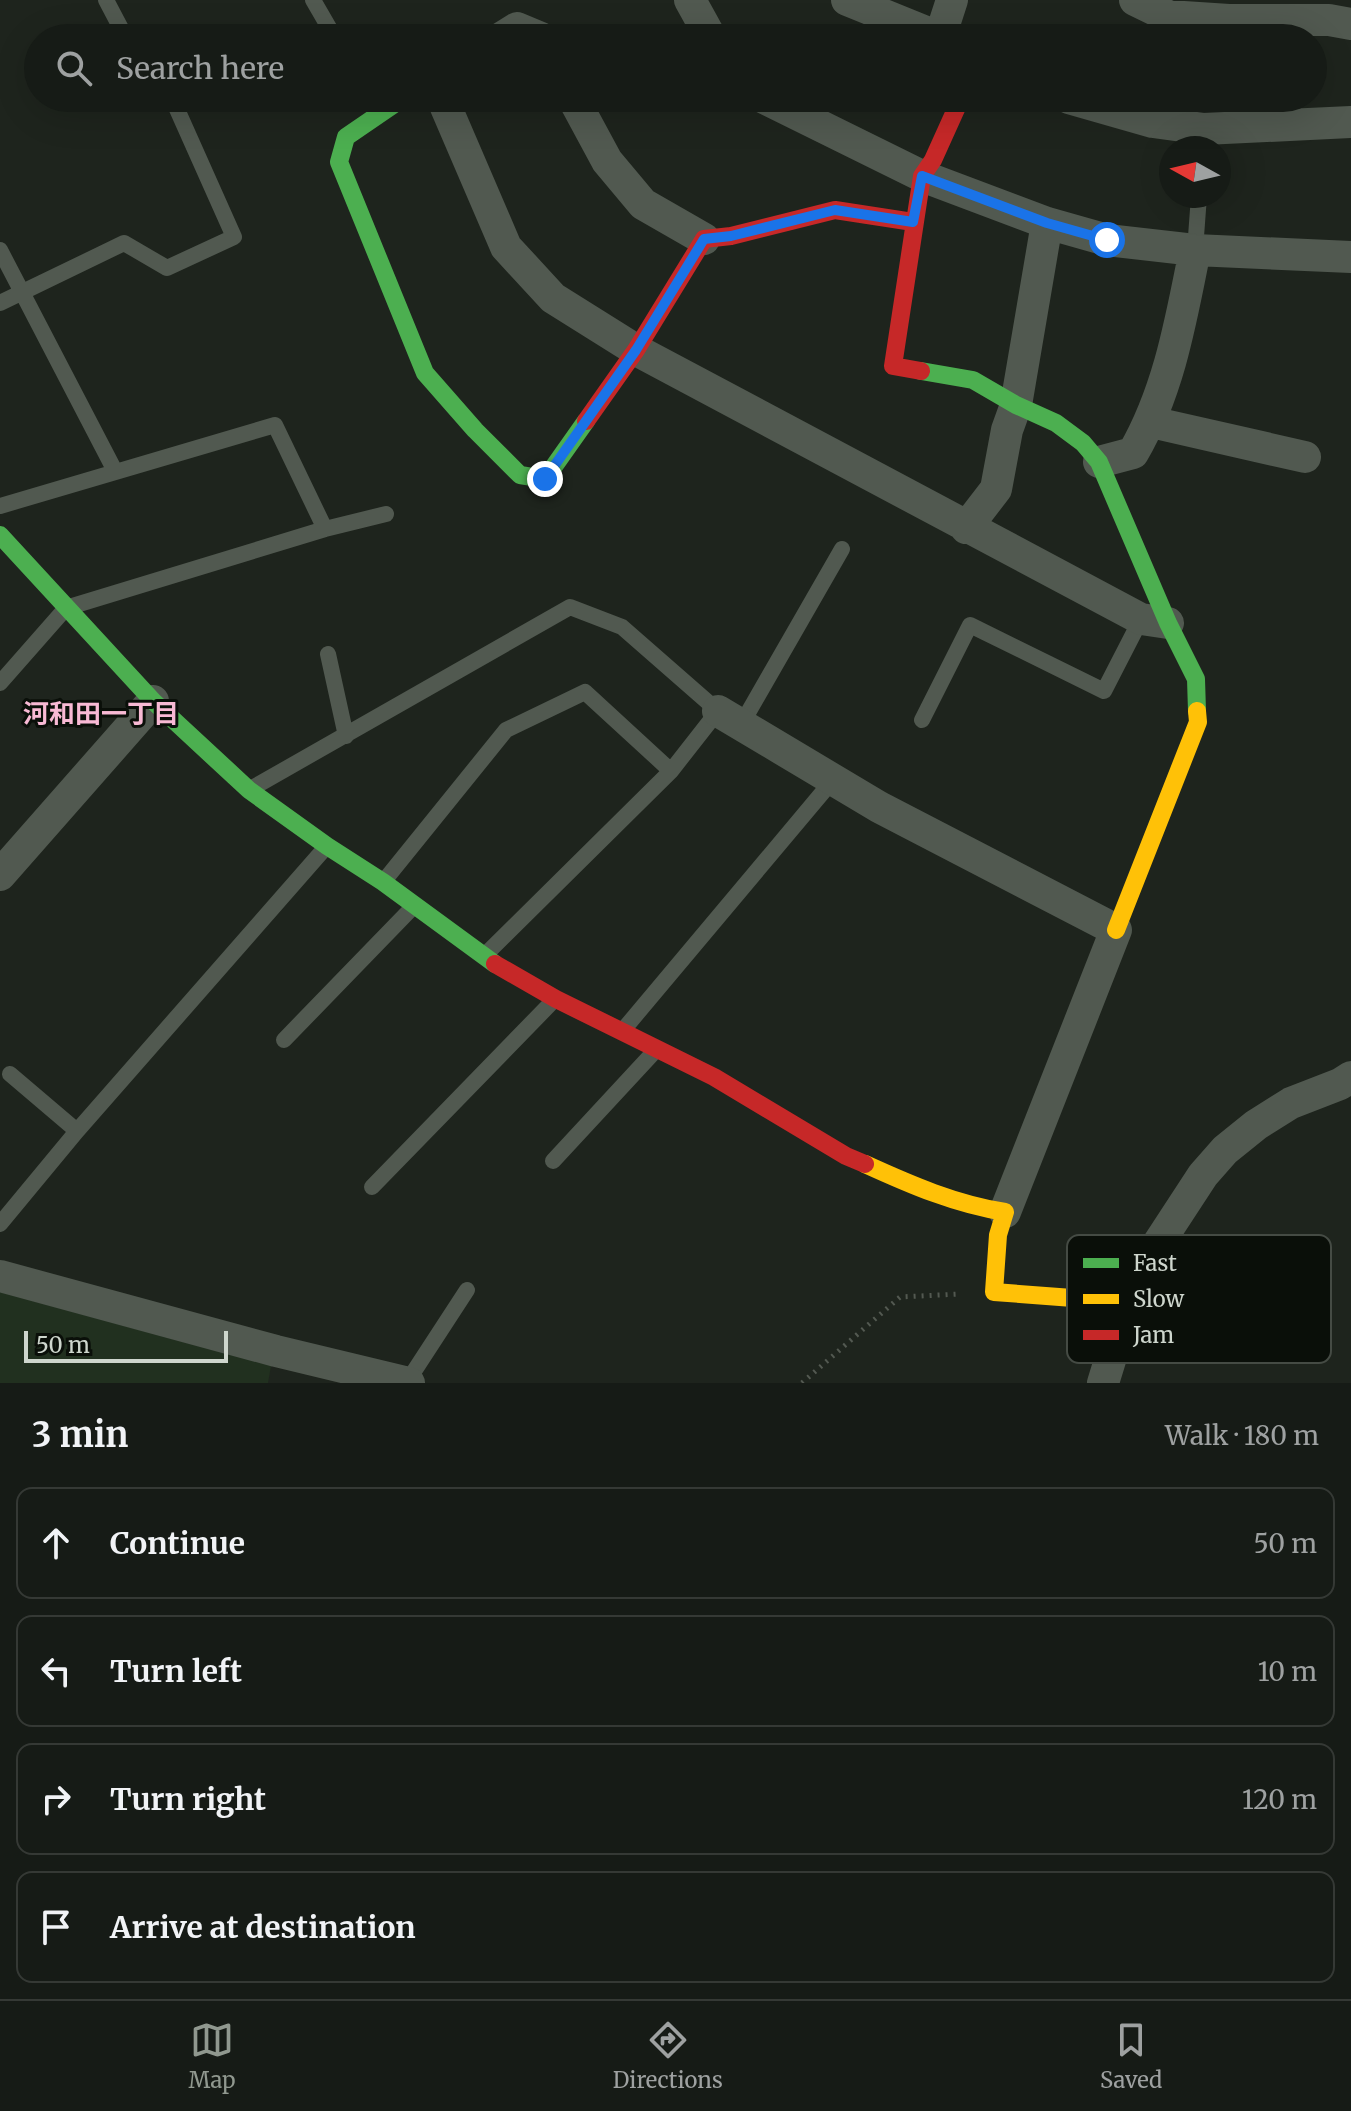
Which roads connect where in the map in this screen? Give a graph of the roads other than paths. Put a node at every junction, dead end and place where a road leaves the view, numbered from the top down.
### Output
1 (106, 0) edge
2 (313, 0) edge
3 (690, 0) edge
4 (847, 0) edge
5 (952, 0) edge
6 (1135, 0) edge
7 (119, 24) edge
8 (327, 24) edge
9 (703, 24) edge
10 (906, 24) edge
11 (944, 24) edge
12 (1351, 24) edge
13 (178, 112) edge
14 (369, 112) edge
15 (448, 112) edge
16 (581, 112) edge
17 (792, 112) edge
18 (955, 112) edge
19 (1118, 112) edge
20 (1351, 122) edge
21 (1197, 136) edge
22 (1222, 136) edge
23 (922, 176) junction
24 (1198, 208) edge
25 (913, 222) junction
26 (1047, 223) junction
27 (704, 239) junction
28 (0, 250) edge
29 (1195, 250) junction
30 (1351, 257) edge
31 (21, 293) junction
32 (0, 303) edge
33 (636, 350) junction
34 (1016, 405) junction
35 (1151, 422) junction
36 (1305, 457) dead end
37 (1099, 462) junction
38 (115, 471) junction
39 (0, 506) edge
40 (386, 514) dead end
41 (966, 528) junction
42 (325, 529) junction
43 (0, 535) edge
44 (842, 549) dead end
45 (66, 608) junction
46 (1154, 621) junction
47 (328, 654) dead end
48 (0, 683) edge
49 (153, 701) junction
50 (729, 718) junction
51 (922, 720) dead end
52 (346, 736) junction
53 (671, 771) junction
54 (833, 780) junction
55 (249, 790) junction
56 (327, 846) junction
57 (0, 875) edge
58 (383, 882) junction
59 (413, 907) junction
60 (1116, 930) junction
61 (483, 957) junction
62 (556, 999) junction
63 (623, 1030) junction
64 (284, 1040) dead end
65 (655, 1050) junction
66 (10, 1074) dead end
67 (1351, 1077) edge
68 (77, 1131) junction
69 (553, 1161) dead end
70 (372, 1187) dead end
71 (1005, 1212) junction
72 (0, 1224) edge
73 (1163, 1235) edge
74 (0, 1276) edge
75 (467, 1290) dead end
76 (1067, 1298) edge
77 (1109, 1363) edge
78 (408, 1382) edge
79 (1103, 1383) edge

1 - 7 lane
2 - 8 lane
3 - 9 street
4 - 10 street
5 - 11 street
6 - 12 street
13 - 31 lane
14 - 33 street
15 - 33 street
16 - 27 street
17 - 23 street
18 - 23 street
19 - 21 street
20 - 22 street
23 - 25 street
23 - 26 street
24 - 29 lane
25 - 27 street
25 - 34 street
26 - 29 street
26 - 34 street
27 - 33 street
28 - 31 lane
29 - 30 street
29 - 35 street
31 - 32 lane
31 - 38 lane
33 - 41 street
34 - 37 street
34 - 41 street
35 - 36 street
35 - 37 street
37 - 46 street
38 - 39 lane
38 - 42 lane
40 - 42 lane
41 - 46 street
42 - 45 lane
43 - 45 street
44 - 50 lane
45 - 48 lane
45 - 49 street
46 - 51 lane
46 - 60 street
47 - 52 lane
49 - 55 street
49 - 57 street
50 - 52 lane
50 - 53 lane
50 - 54 street
52 - 55 lane
53 - 58 lane
53 - 61 lane
54 - 60 street
54 - 63 lane
55 - 56 street
56 - 58 street
56 - 68 lane
58 - 59 street
59 - 61 street
59 - 64 lane
60 - 71 street
61 - 62 street
62 - 63 street
62 - 70 lane
63 - 65 street
65 - 69 lane
65 - 71 street
66 - 68 lane
67 - 73 street
68 - 72 lane
71 - 76 street
74 - 78 street
75 - 78 lane
77 - 79 street

